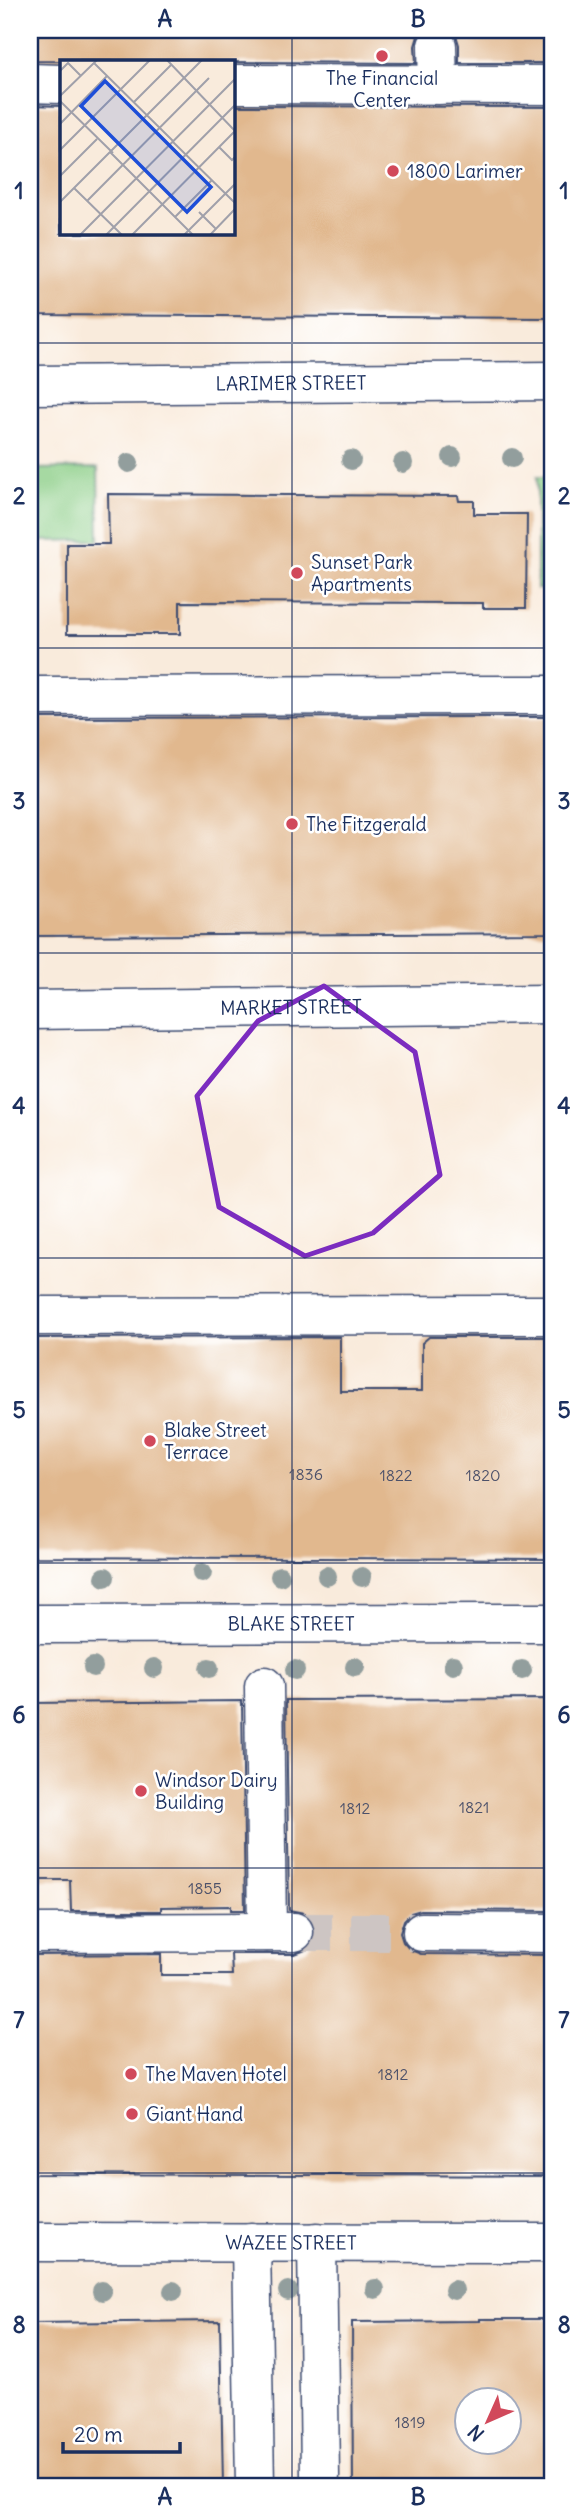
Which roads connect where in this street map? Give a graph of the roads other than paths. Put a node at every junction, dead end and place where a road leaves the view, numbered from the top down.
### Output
1 (437, 46) dead end
2 (30, 83) edge
3 (60, 83) edge
4 (234, 84) edge
5 (438, 85) junction
6 (553, 85) edge
7 (553, 381) edge
8 (30, 385) edge
9 (553, 695) edge
10 (30, 696) edge
11 (553, 1004) edge
12 (30, 1010) edge
13 (553, 1315) edge
14 (30, 1316) edge
15 (30, 1623) edge
16 (553, 1623) edge
17 (264, 1686) dead end
18 (422, 1932) tunnel mouth
19 (30, 1933) edge
20 (553, 1933) edge
21 (30, 2242) edge
22 (251, 2242) junction
23 (317, 2242) junction
24 (553, 2243) edge
25 (320, 2476) dead end
26 (255, 2486) edge

1 - 5 street
2 - 3 street
4 - 5 street
5 - 6 street
7 - 8 street, LARIMER STREET
9 - 10 street
11 - 12 street, MARKET STREET
13 - 14 street
15 - 16 street, BLAKE STREET
17 - 19 street
18 - 20 street
21 - 22 street, WAZEE STREET
22 - 23 street, WAZEE STREET
22 - 26 street
23 - 24 street, WAZEE STREET
23 - 25 street

